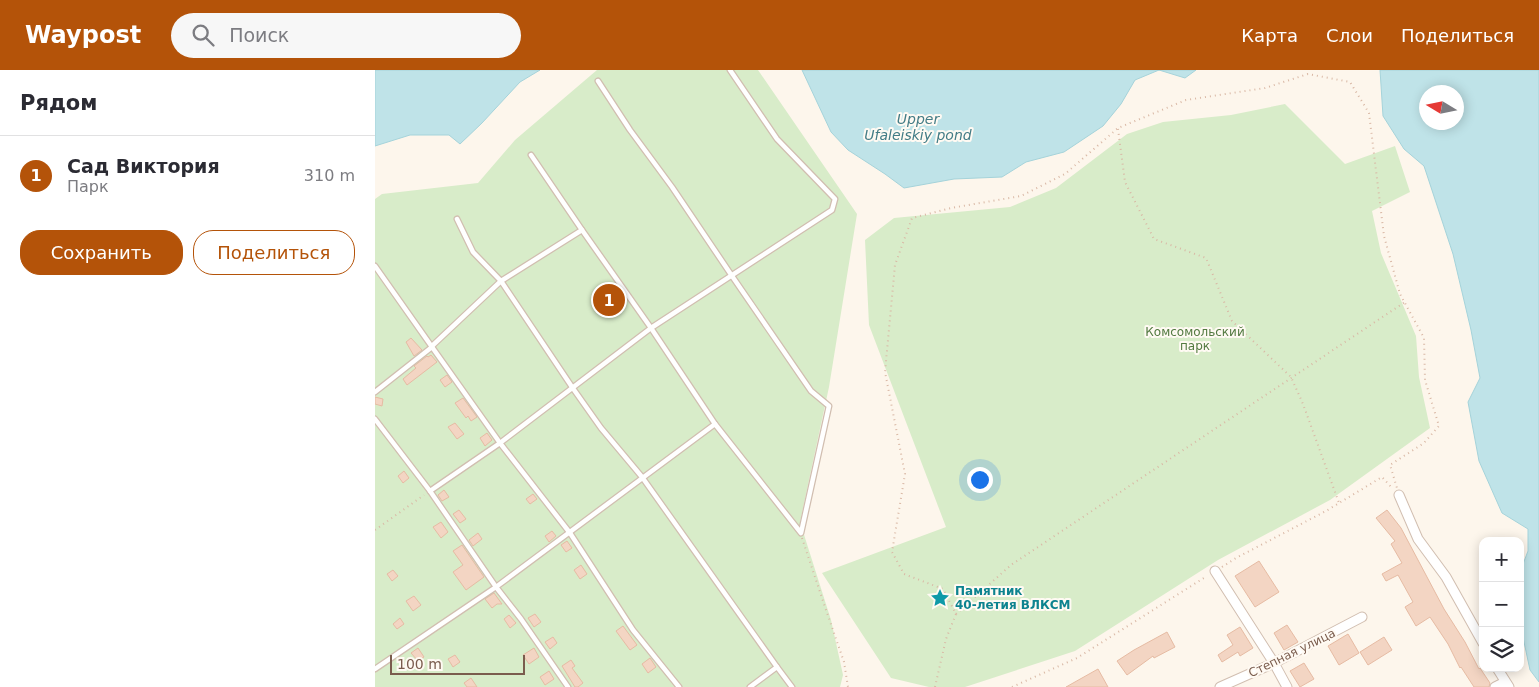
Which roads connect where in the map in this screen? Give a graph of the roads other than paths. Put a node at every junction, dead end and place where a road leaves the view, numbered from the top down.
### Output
1 (730, 70) edge
2 (598, 81) dead end
3 (531, 155) dead end
4 (457, 219) dead end
5 (582, 230) junction
6 (375, 266) edge
7 (732, 276) junction
8 (501, 281) junction
9 (651, 328) junction
10 (432, 346) junction
11 (571, 387) junction
12 (375, 392) edge
13 (375, 419) edge
14 (715, 424) junction
15 (500, 443) junction
16 (642, 478) junction
17 (430, 491) junction
18 (1399, 495) road end
19 (570, 533) junction
20 (1215, 571) dead end
21 (496, 587) junction
22 (1362, 617) dead end
23 (1479, 636) edge
24 (1274, 663) junction
25 (777, 667) junction
26 (375, 669) edge
27 (1500, 672) edge
28 (1507, 684) edge
29 (568, 687) edge
30 (679, 687) edge
31 (750, 687) edge
32 (792, 687) edge
33 (1220, 687) edge
34 (1287, 687) edge
35 (1495, 687) edge

1 - 7 lane
2 - 7 lane
3 - 5 lane
4 - 8 lane
5 - 8 lane
5 - 9 lane
6 - 10 lane
7 - 9 lane
7 - 14 lane
8 - 10 lane
8 - 11 lane
9 - 11 lane
9 - 14 lane
10 - 12 lane
10 - 15 lane
11 - 15 lane
11 - 16 lane
13 - 17 lane
14 - 16 lane
15 - 17 lane
15 - 19 lane
16 - 19 lane
16 - 25 lane
17 - 21 lane
18 - 23 street
19 - 21 lane
19 - 30 lane
20 - 24 street
21 - 26 lane
21 - 29 lane
22 - 24 street, Степная улица
24 - 33 street, Степная улица
24 - 34 street
25 - 31 lane
25 - 32 lane
27 - 28 street
28 - 35 street

